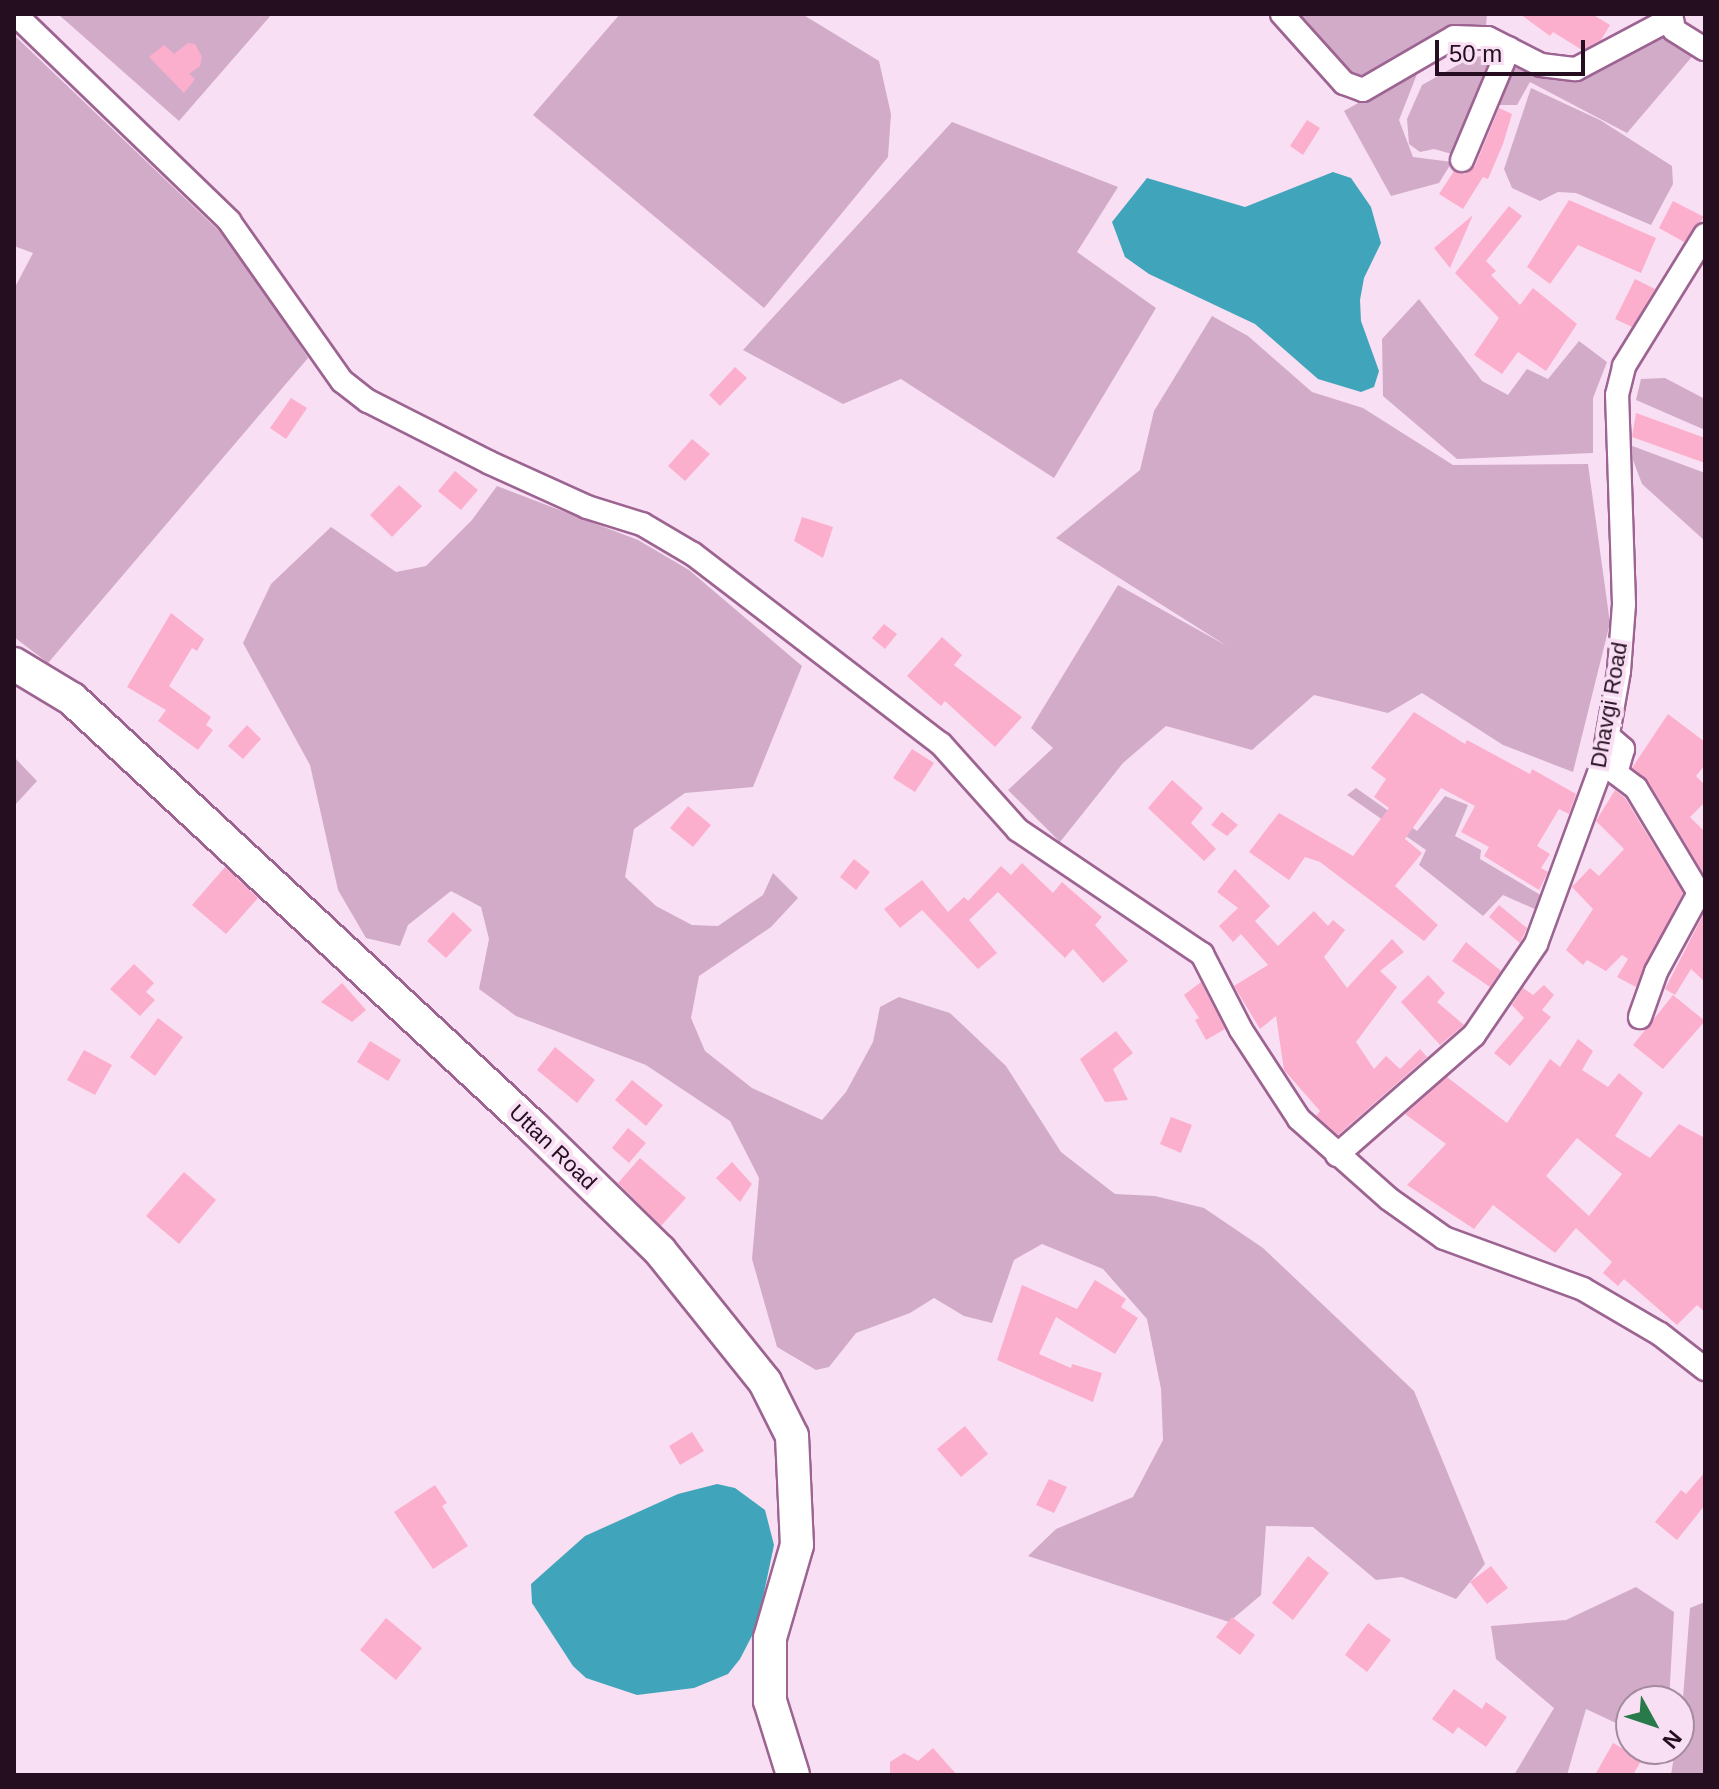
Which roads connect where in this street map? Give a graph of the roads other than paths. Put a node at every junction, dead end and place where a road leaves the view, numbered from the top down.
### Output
1 (15, 14) edge
2 (1282, 14) edge
3 (1670, 17) edge
4 (1509, 48) junction
5 (1705, 49) edge
6 (1462, 160) dead end
7 (1705, 235) edge
8 (14, 664) edge
9 (1608, 736) junction
10 (1640, 1017) dead end
11 (1337, 1155) junction
12 (1705, 1369) edge
13 (793, 1775) edge

1 - 11 street
2 - 4 street
3 - 4 street
3 - 5 street
4 - 6 street
7 - 9 street, Dhavgi Road
8 - 13 main road, Uttan Road
9 - 10 street
9 - 11 street, Dhavgi Road
11 - 12 street

